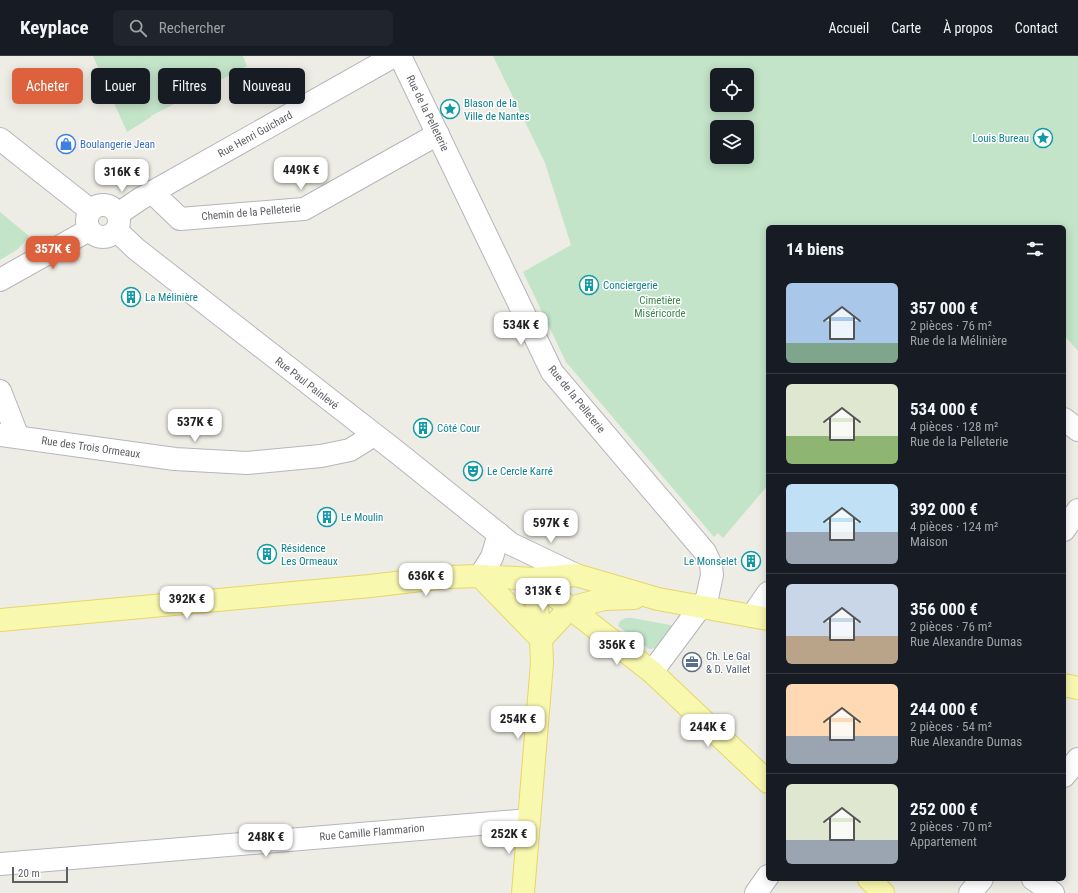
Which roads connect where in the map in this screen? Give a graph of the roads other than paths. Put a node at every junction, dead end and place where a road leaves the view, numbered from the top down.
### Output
1 (394, 56) edge
2 (400, 56) edge
3 (438, 134) junction
4 (0, 139) edge
5 (152, 192) junction
6 (89, 220) junction
7 (117, 222) junction
8 (0, 280) edge
9 (0, 392) edge
10 (1066, 421) edge
11 (1078, 430) edge
12 (374, 435) junction
13 (9, 436) edge
14 (1078, 510) edge
15 (1066, 527) edge
16 (505, 539) junction
17 (576, 575) junction
18 (480, 576) junction
19 (533, 580) junction
20 (766, 598) edge
21 (658, 599) junction
22 (701, 606) junction
23 (570, 608) junction
24 (760, 617) edge
25 (0, 620) edge
26 (542, 639) junction
27 (652, 672) junction
28 (1066, 685) edge
29 (1078, 688) edge
30 (1078, 759) edge
31 (1066, 774) edge
32 (766, 780) edge
33 (529, 820) junction
34 (0, 864) edge
35 (766, 879) edge
36 (871, 881) edge
37 (980, 881) edge
38 (1036, 881) edge
39 (523, 893) edge
40 (756, 893) edge
41 (883, 893) edge
42 (970, 893) edge
43 (1053, 893) edge

1 - 5 street, Rue Henri Guichard
2 - 3 street, Rue de la Pelleterie
3 - 5 street, Chemin de la Pelleterie
3 - 22 street, Rue de la Pelleterie
4 - 6 street
5 - 7 street, Rue Henri Guichard
6 - 7 street
6 - 7 street
6 - 8 street
7 - 12 street, Rue Paul Painlevé
9 - 13 street, Rue des Trois Ormeaux
10 - 11 street
12 - 13 street, Rue des Trois Ormeaux
12 - 16 street, Rue Paul Painlevé
14 - 15 street
16 - 17 street
16 - 18 street
16 - 19 street
17 - 19 main road
17 - 21 main road
18 - 19 main road
18 - 25 main road
18 - 26 main road
19 - 23 main road
19 - 26 main road
20 - 24 street
21 - 22 main road
21 - 23 main road
22 - 24 main road
22 - 27 street, Rue de la Pelleterie
23 - 26 main road
23 - 27 main road
26 - 33 main road
27 - 32 main road
28 - 29 main road
30 - 31 street
33 - 34 street, Rue Camille Flammarion
33 - 39 main road
35 - 40 street
36 - 41 main road
37 - 42 street
38 - 43 street

